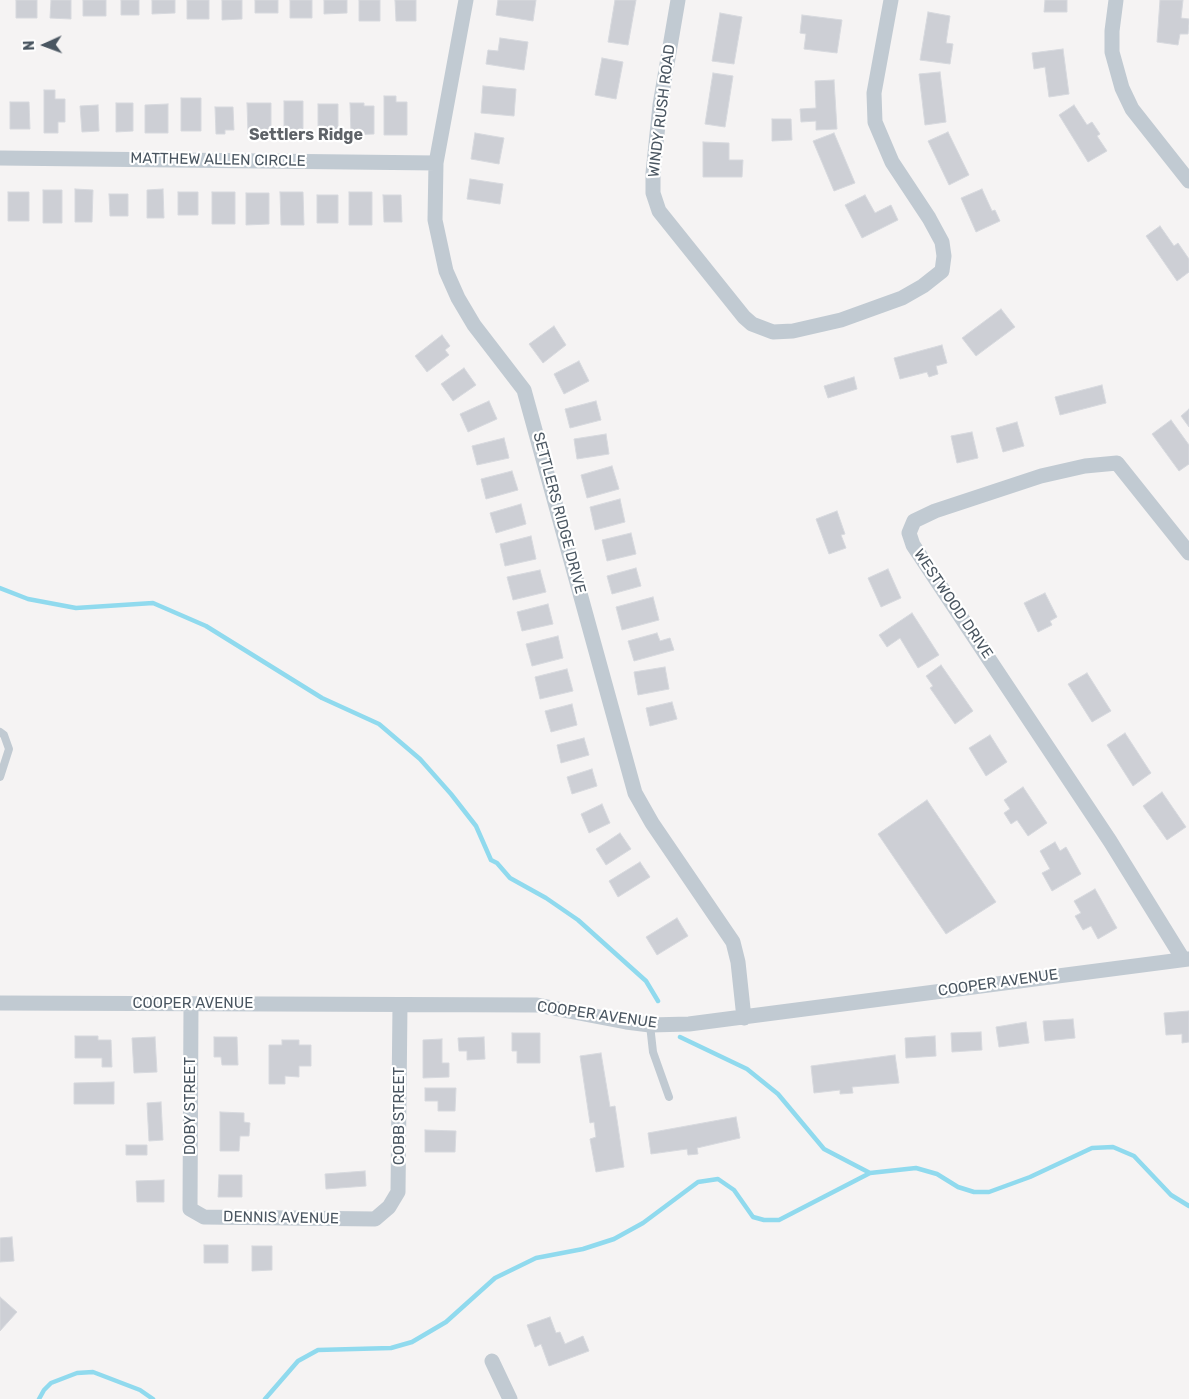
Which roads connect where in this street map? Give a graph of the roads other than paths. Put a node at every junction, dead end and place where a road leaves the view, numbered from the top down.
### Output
1 (466, 0) edge
2 (678, 0) edge
3 (891, 0) edge
4 (1116, 0) edge
5 (0, 158) edge
6 (436, 162) junction
7 (1189, 181) edge
8 (1189, 553) edge
9 (0, 732) edge
10 (0, 777) edge
11 (1186, 959) edge
12 (0, 1003) edge
13 (191, 1004) junction
14 (400, 1005) junction
15 (744, 1018) junction
16 (650, 1025) junction
17 (669, 1096) dead end
18 (190, 1209) joint
19 (375, 1219) joint
20 (492, 1361) dead end
21 (510, 1399) edge

1 - 6 street, SETTLERS RIDGE DRIVE
2 - 3 street, WINDY RUSH ROAD
4 - 7 street
5 - 6 street, MATTHEW ALLEN CIRCLE
6 - 15 street, SETTLERS RIDGE DRIVE
8 - 11 street, WESTWOOD DRIVE
9 - 10 lane
11 - 15 street, COOPER AVENUE
12 - 13 street, COOPER AVENUE
13 - 14 street, COOPER AVENUE
13 - 18 street, DOBY STREET
14 - 16 street, COOPER AVENUE
14 - 19 street, COBB STREET
15 - 16 street, COOPER AVENUE
16 - 17 lane
18 - 19 street, DENNIS AVENUE
20 - 21 street

